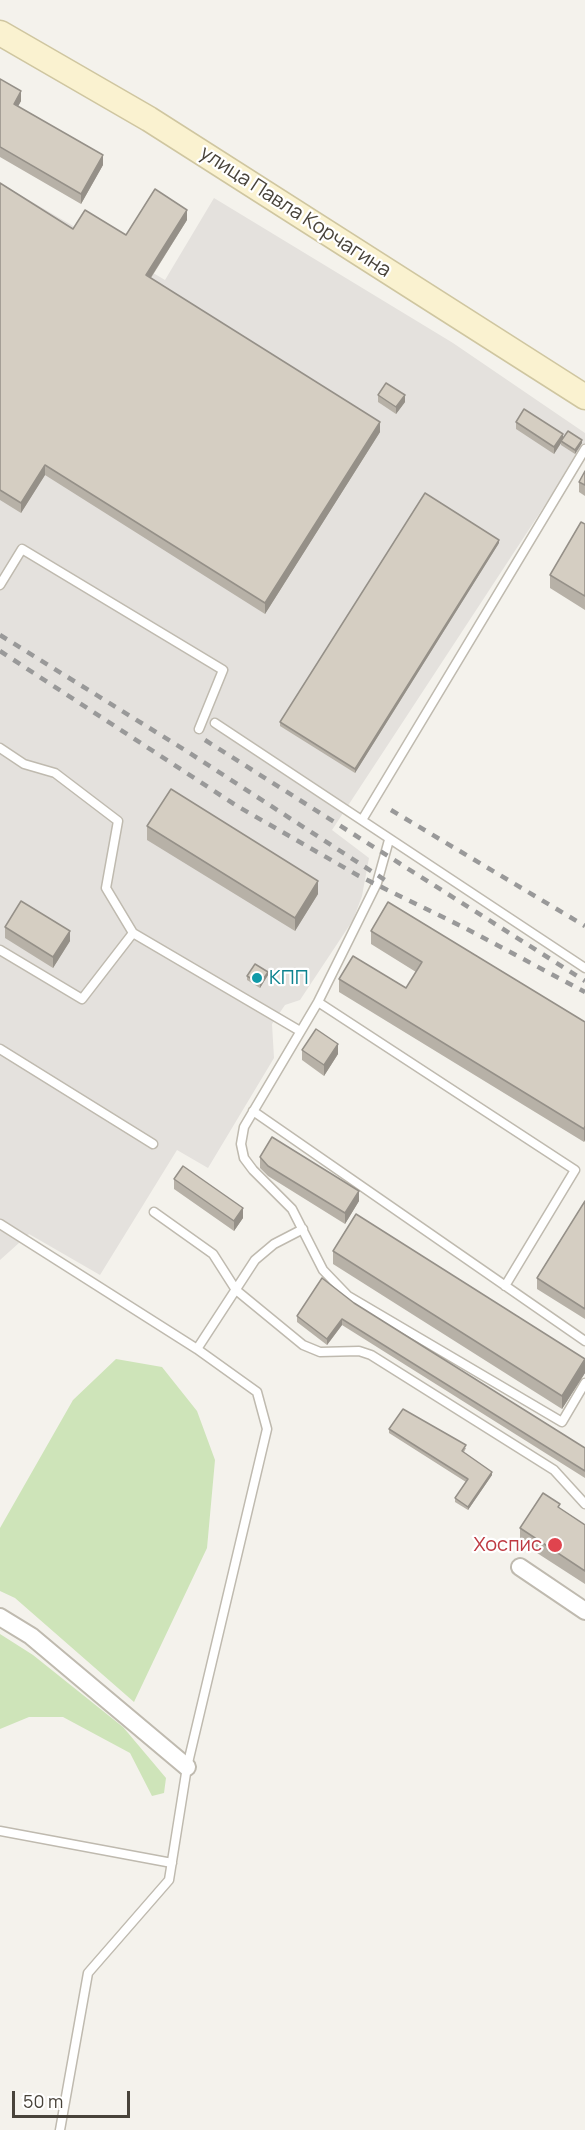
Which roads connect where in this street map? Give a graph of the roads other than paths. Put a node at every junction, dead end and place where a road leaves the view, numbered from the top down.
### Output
1 (0, 33) edge
2 (585, 397) edge
3 (585, 449) edge
4 (0, 585) edge
5 (215, 723) dead end
6 (199, 729) dead end
7 (0, 748) edge
8 (362, 820) junction
9 (388, 840) junction
10 (133, 933) junction
11 (0, 950) edge
12 (585, 968) edge
13 (318, 1002) junction
14 (300, 1031) junction
15 (0, 1049) edge
16 (253, 1111) junction
17 (153, 1144) dead end
18 (154, 1212) dead end
19 (0, 1224) edge
20 (303, 1229) junction
21 (505, 1286) junction
22 (236, 1290) junction
23 (585, 1341) edge
24 (197, 1349) junction
25 (585, 1383) edge
26 (585, 1504) edge
27 (520, 1568) dead end
28 (585, 1611) edge
29 (0, 1617) edge
30 (187, 1767) junction
31 (0, 1831) edge
32 (172, 1863) junction
33 (60, 2130) edge

1 - 2 main road, улица Павла Корчагина
3 - 8 lane
4 - 6 lane
5 - 8 lane
7 - 10 lane
8 - 9 lane
9 - 12 lane
9 - 13 lane
10 - 11 lane
10 - 14 lane
13 - 14 lane
13 - 21 lane
14 - 16 lane
15 - 17 lane
16 - 20 lane
16 - 21 lane
18 - 22 lane
19 - 24 lane
20 - 22 lane
20 - 25 lane
21 - 23 lane
22 - 24 lane
22 - 26 lane
24 - 30 lane
27 - 28 street
29 - 30 street
30 - 32 lane
31 - 32 lane
32 - 33 lane

